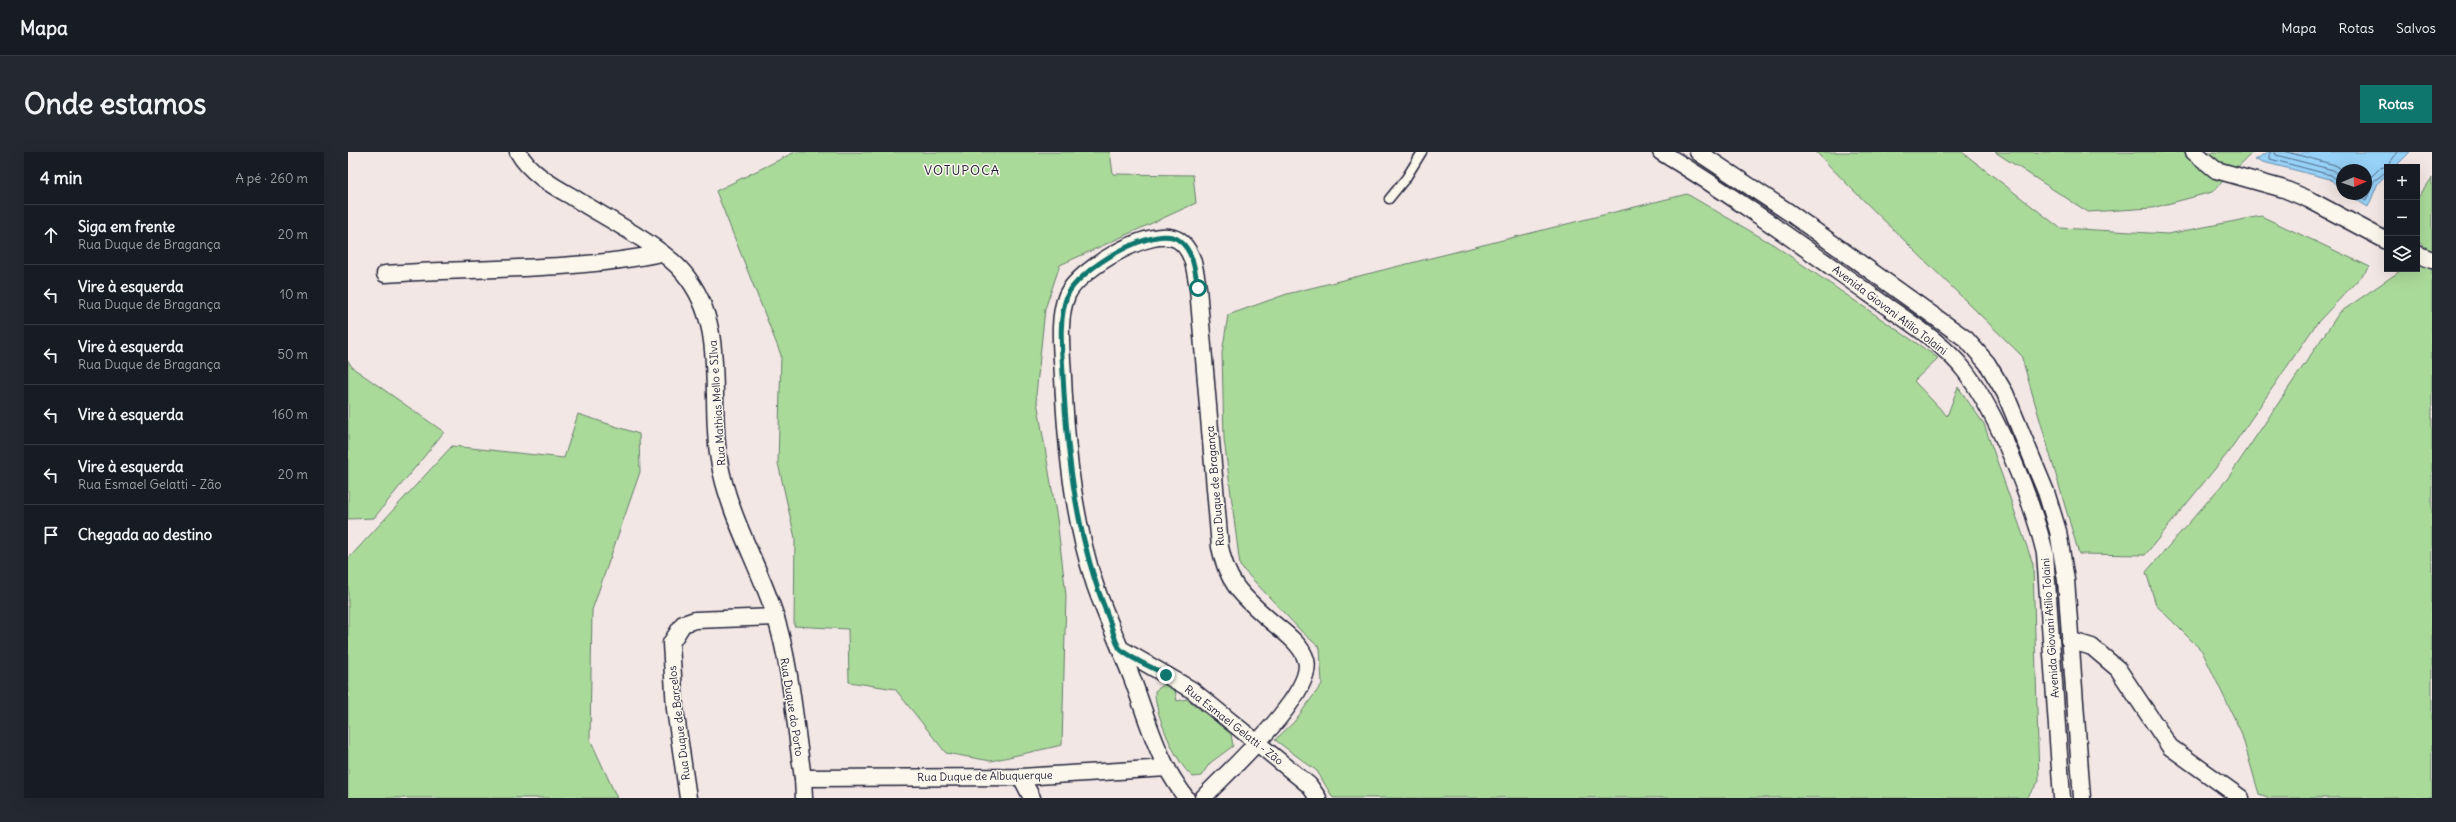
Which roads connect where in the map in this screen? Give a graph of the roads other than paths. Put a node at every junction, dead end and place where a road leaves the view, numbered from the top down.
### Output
1 (518, 152) edge
2 (1422, 152) edge
3 (1661, 152) edge
4 (1698, 152) edge
5 (2196, 153) edge
6 (1389, 199) dead end
7 (2384, 239) edge
8 (662, 253) junction
9 (2420, 255) edge
10 (2432, 260) edge
11 (385, 274) dead end
12 (776, 618) junction
13 (2069, 640) junction
14 (1120, 649) junction
15 (1256, 742) junction
16 (1167, 768) junction
17 (1021, 777) junction
18 (803, 778) junction
19 (688, 798) edge
20 (804, 798) edge
21 (1032, 798) edge
22 (1186, 798) edge
23 (1203, 798) edge
24 (1318, 798) edge
25 (2062, 798) edge
26 (2082, 798) edge
27 (2241, 798) edge

1 - 8 street, Rua Mathias Mello e SIlva
2 - 6 lane
3 - 25 street, Avenida Giovani Atílio Tolaini
4 - 13 street, Avenida Giovani Atílio Tolaini
5 - 7 street
8 - 11 street
8 - 12 street, Rua Mathias Mello e SIlva
9 - 10 street
12 - 18 street, Rua Duque do Porto
12 - 19 street, Rua Duque de Barcelos
13 - 26 street, Avenida Giovani Atílio Tolaini
13 - 27 street
14 - 15 street, Rua Esmael Gelatti - Zão
14 - 15 street, Rua Duque de Bragança
14 - 16 street
15 - 23 street, Rua Duque de Bragança
15 - 24 street, Rua Esmael Gelatti - Zão
16 - 17 street, Rua Duque de Albuquerque
16 - 22 street
17 - 18 street, Rua Duque de Albuquerque
17 - 21 street
18 - 20 street, Rua Duque do Porto

